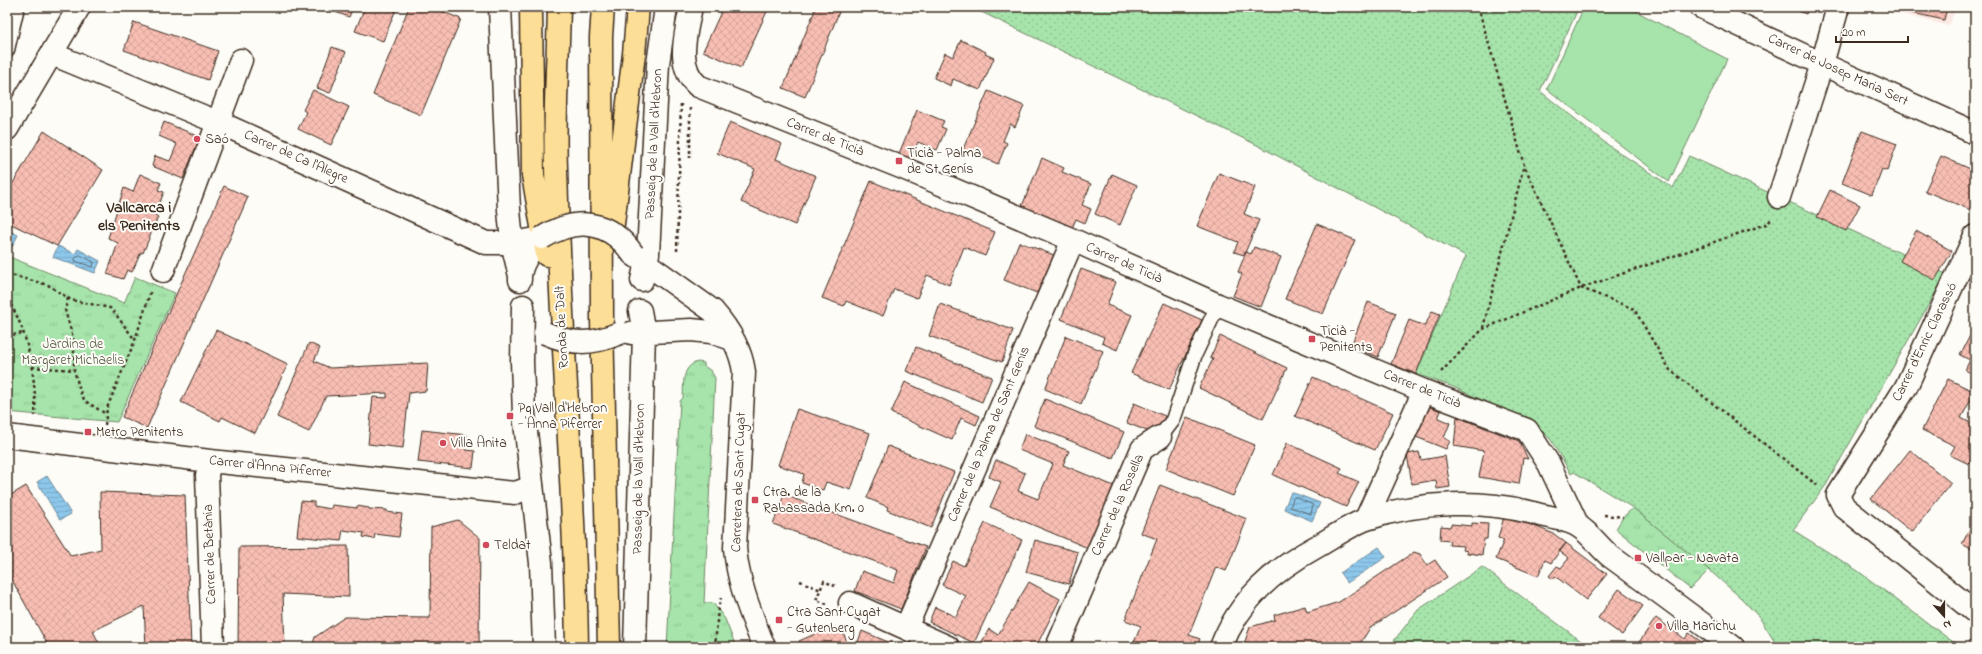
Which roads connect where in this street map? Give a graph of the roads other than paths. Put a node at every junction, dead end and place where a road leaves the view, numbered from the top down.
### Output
1 (17, 7) edge
2 (79, 7) edge
3 (500, 7) edge
4 (531, 7) edge
5 (559, 7) edge
6 (603, 7) edge
7 (638, 7) edge
8 (666, 7) edge
9 (691, 7) edge
10 (1701, 7) edge
11 (1838, 7) edge
12 (7, 50) edge
13 (52, 54) junction
14 (241, 60) dead end
15 (1822, 64) junction
16 (217, 122) junction
17 (7, 129) edge
18 (1975, 133) edge
19 (1779, 196) road end
20 (1975, 236) edge
21 (540, 240) junction
22 (1073, 240) junction
23 (512, 243) junction
24 (641, 266) junction
25 (520, 276) junction
26 (158, 279) road end
27 (523, 306) junction
28 (1218, 306) junction
29 (640, 311) junction
30 (602, 319) junction
31 (620, 333) junction
32 (644, 333) junction
33 (732, 339) junction
34 (563, 348) junction
35 (1424, 391) junction
36 (7, 436) edge
37 (1160, 437) joint
38 (210, 461) junction
39 (532, 487) junction
40 (1366, 519) junction
41 (1578, 526) junction
42 (850, 602) dead end
43 (1975, 612) edge
44 (906, 628) junction
45 (213, 647) edge
46 (544, 647) edge
47 (577, 647) edge
48 (609, 647) edge
49 (635, 647) edge
50 (764, 647) edge
51 (948, 647) edge
52 (1057, 647) edge
53 (1222, 647) edge
54 (1733, 647) edge

1 - 12 lane
2 - 13 street
3 - 23 street
4 - 34 highway
5 - 34 highway, Ronda de Dalt
6 - 30 highway
7 - 30 highway
8 - 24 street, Passeig de la Vall d'Hebron
9 - 22 street, Carrer de Ticià
10 - 15 street, Carrer de Josep Maria Sert
11 - 15 street
13 - 16 street, Carrer de Ca l'Alegre
13 - 17 street
14 - 16 street
15 - 18 street, Carrer de Josep Maria Sert
15 - 19 street
16 - 23 street, Carrer de Ca l'Alegre
16 - 26 street
20 - 43 street, Carrer d'Enric Clarassó
21 - 23 street, Carrer de Ca l'Alegre
21 - 24 street, bridge
21 - 25 street
22 - 28 street, Carrer de Ticià
22 - 44 street, Carrer de la Palma de Sant Genís
23 - 25 street
24 - 29 street
24 - 33 street, Carretera de Sant Cugat
25 - 27 street
27 - 31 street, bridge
27 - 39 street
28 - 35 street, Carrer de Ticià
28 - 37 lane, Carrer de la Rosella
29 - 31 street
29 - 32 street, Passeig de la Vall d'Hebron
30 - 48 highway
31 - 32 street
32 - 33 street
32 - 49 street, Passeig de la Vall d'Hebron
33 - 50 street, Carretera de Sant Cugat
34 - 47 highway, Ronda de Dalt
35 - 40 street
35 - 41 street, Carrer de Ticià
36 - 38 street, Carrer d'Anna Piferrer
37 - 52 street, Carrer de la Rosella
38 - 39 street, Carrer d'Anna Piferrer
38 - 45 street, Carrer de Betània
39 - 46 street
40 - 41 street
40 - 53 street
41 - 54 street
42 - 44 street
44 - 51 street

